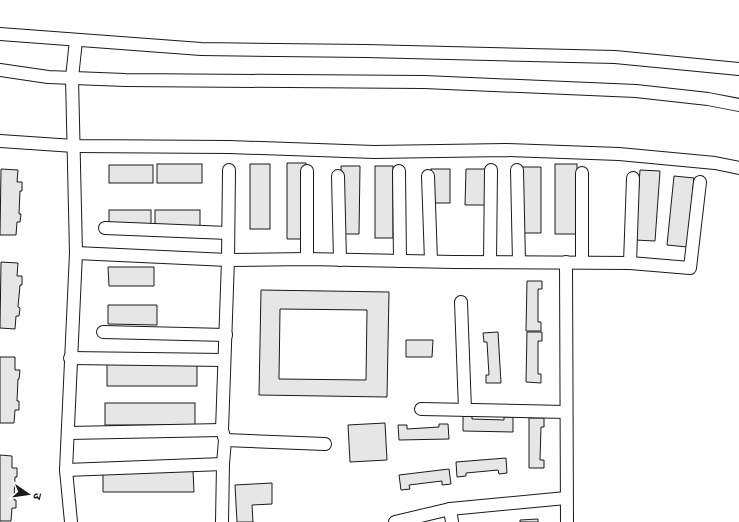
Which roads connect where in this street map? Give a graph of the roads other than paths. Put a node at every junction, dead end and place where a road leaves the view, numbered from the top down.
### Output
1 (0, 34) edge
2 (76, 40) junction
3 (739, 69) edge
4 (0, 70) edge
5 (72, 78) junction
6 (739, 105) edge
7 (0, 141) edge
8 (74, 146) junction
9 (739, 168) edge
10 (228, 170) dead end
11 (490, 170) dead end
12 (517, 170) dead end
13 (307, 171) dead end
14 (399, 171) dead end
15 (582, 173) dead end
16 (338, 176) dead end
17 (428, 176) dead end
18 (633, 178) dead end
19 (700, 182) dead end
20 (105, 228) dead end
21 (228, 233) junction
22 (76, 253) junction
23 (307, 259) junction
24 (228, 260) junction
25 (340, 260) junction
26 (400, 261) junction
27 (431, 262) junction
28 (490, 262) junction
29 (519, 262) junction
30 (566, 262) junction
31 (582, 262) junction
32 (630, 263) junction
33 (461, 302) dead end
34 (103, 332) dead end
35 (226, 335) junction
36 (70, 358) junction
37 (224, 360) junction
38 (421, 409) dead end
39 (465, 410) junction
40 (566, 412) junction
41 (68, 433) junction
42 (224, 435) junction
43 (325, 444) dead end
44 (223, 464) junction
45 (66, 470) junction
46 (566, 498) junction
47 (450, 509) junction
48 (70, 522) edge
49 (222, 522) edge
50 (395, 522) edge
51 (452, 522) edge
52 (567, 522) edge

1 - 2 street
2 - 3 street
2 - 5 street
4 - 5 street
5 - 6 street
5 - 8 street
7 - 8 street
8 - 9 street
8 - 22 street
10 - 21 street
11 - 28 street
12 - 29 street
13 - 23 street
14 - 26 street
15 - 31 street
16 - 25 street
17 - 27 street
18 - 32 street
19 - 32 street
20 - 21 street
21 - 24 street
22 - 24 street
22 - 36 street
23 - 24 street
23 - 25 street
24 - 35 street
25 - 26 street
26 - 27 street
27 - 28 street
28 - 29 street
29 - 30 street
30 - 31 street
30 - 40 street
31 - 32 street
33 - 39 street
34 - 35 street
35 - 37 street
36 - 37 street
36 - 41 street
37 - 42 street
38 - 39 street
39 - 40 street
40 - 46 street
41 - 42 street
41 - 45 street
42 - 43 street
42 - 44 street
44 - 45 street
44 - 49 street
45 - 48 street
46 - 47 street
46 - 52 street
47 - 50 street
47 - 51 street

